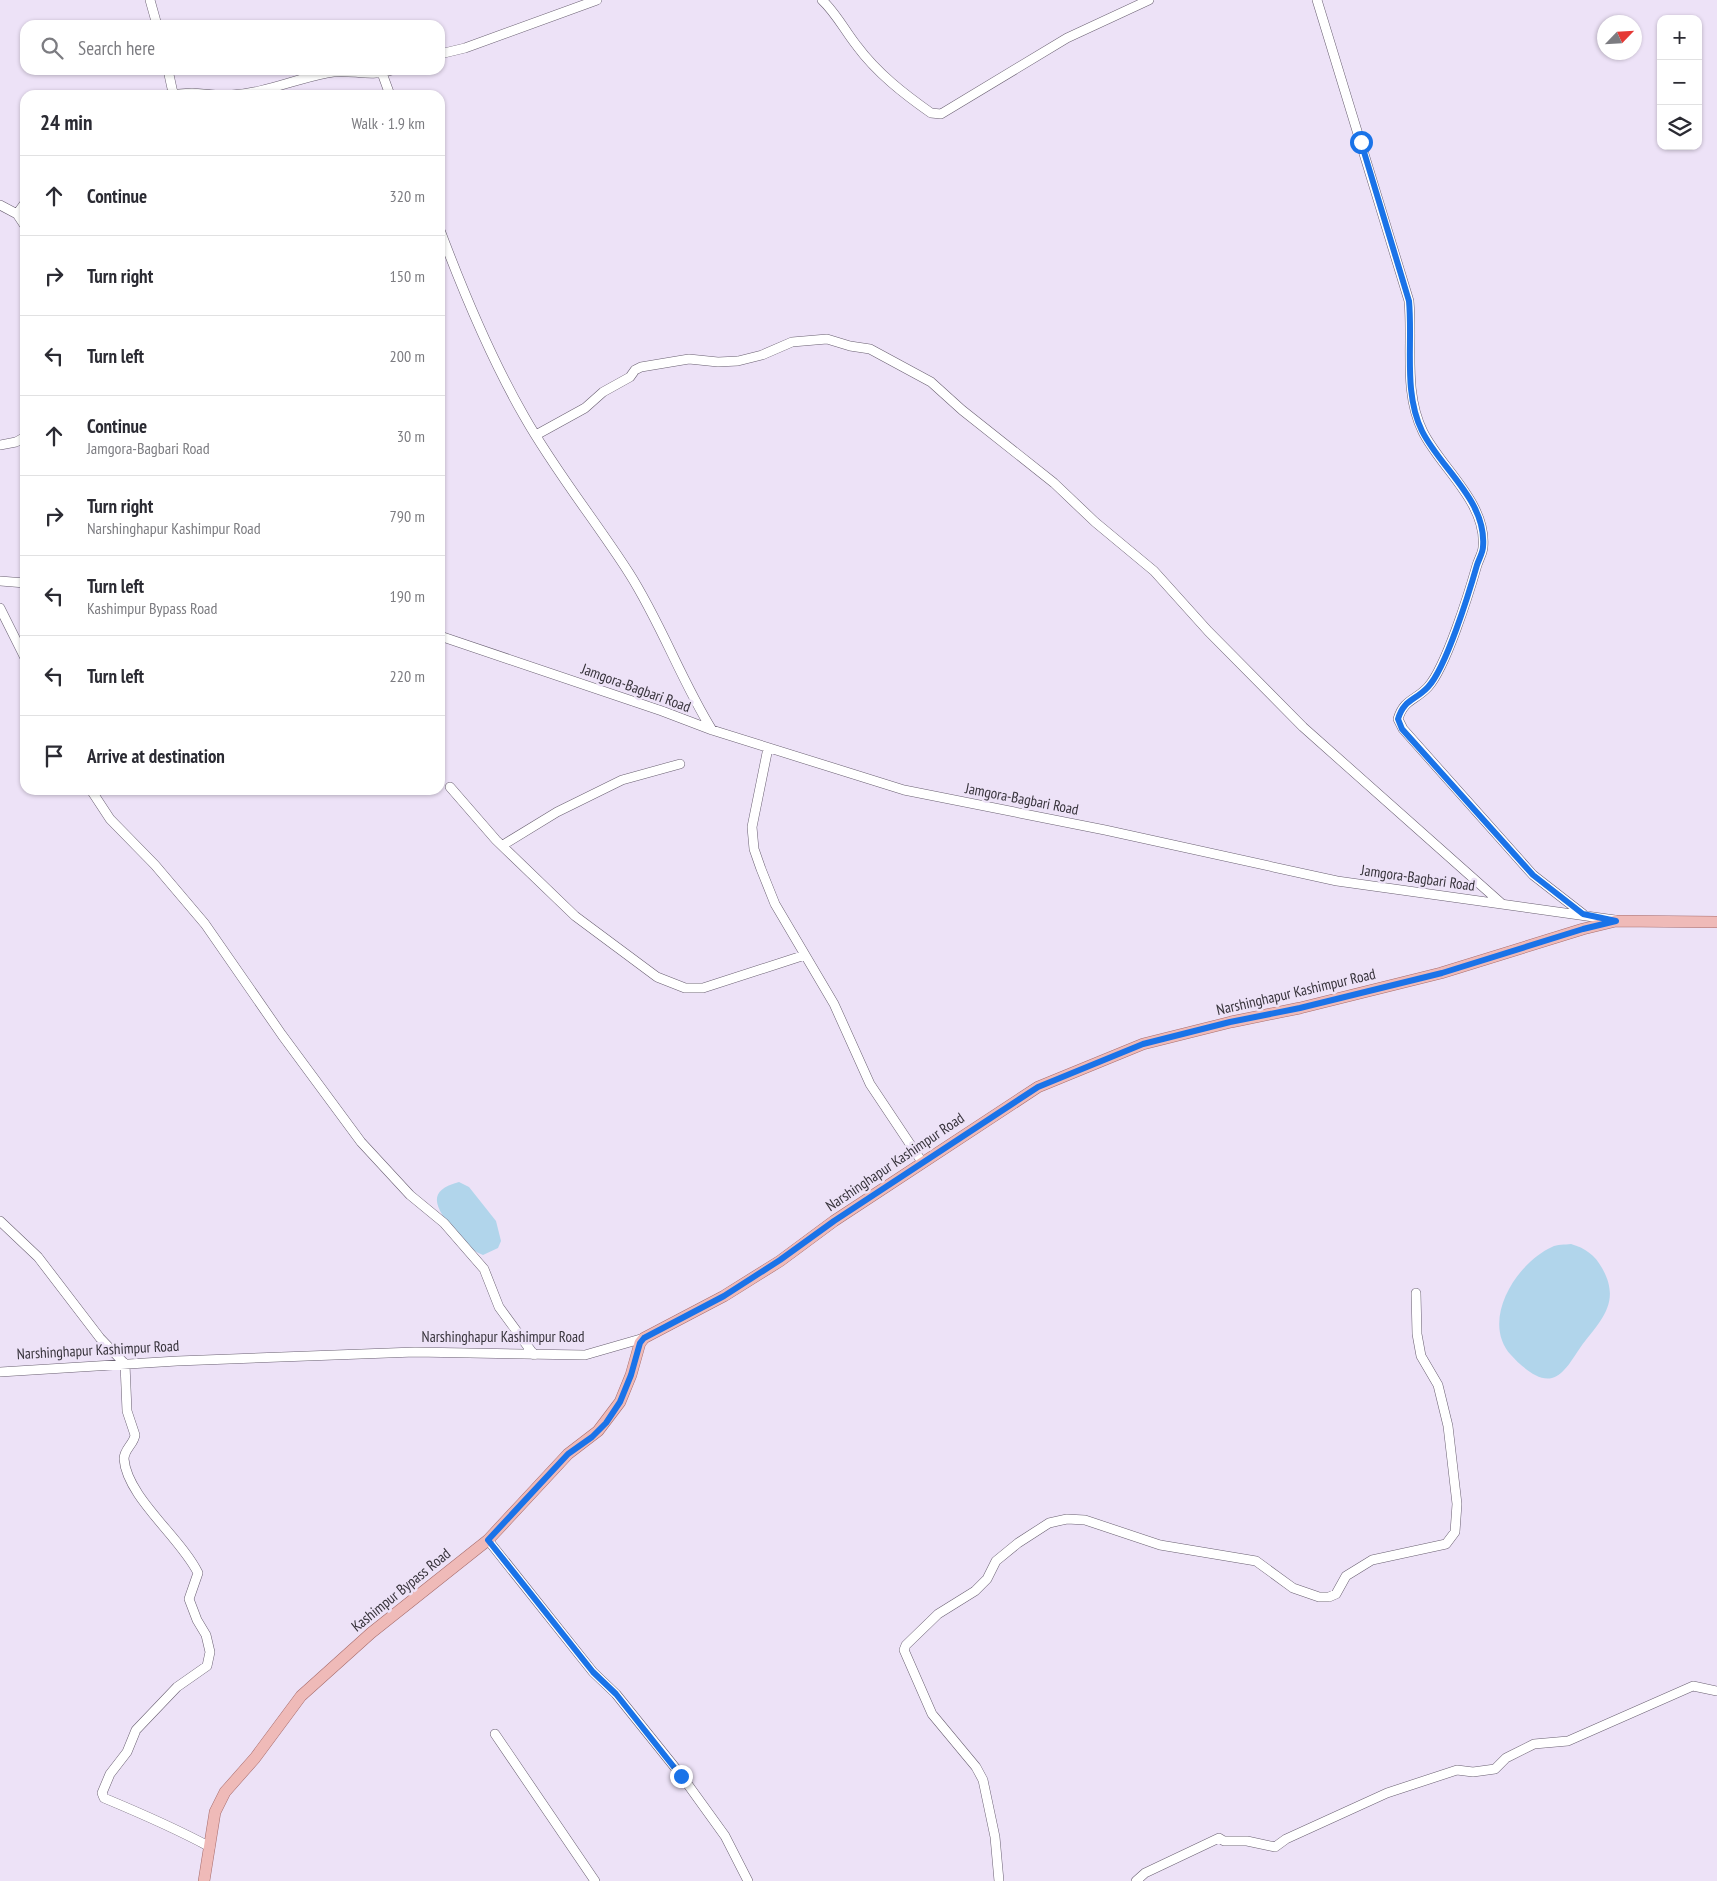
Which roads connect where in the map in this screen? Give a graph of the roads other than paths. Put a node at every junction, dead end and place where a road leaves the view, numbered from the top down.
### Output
1 (150, 0) edge
2 (566, 0) edge
3 (597, 0) edge
4 (822, 0) edge
5 (1148, 0) edge
6 (1317, 0) edge
7 (567, 10) junction
8 (156, 20) edge
9 (445, 53) edge
10 (168, 75) edge
11 (321, 75) edge
12 (382, 75) edge
13 (169, 90) edge
14 (263, 90) edge
15 (388, 90) edge
16 (0, 205) edge
17 (20, 210) edge
18 (17, 214) junction
19 (20, 218) edge
20 (445, 242) edge
21 (536, 436) junction
22 (20, 440) edge
23 (0, 445) edge
24 (0, 581) edge
25 (20, 583) edge
26 (0, 608) edge
27 (445, 638) edge
28 (20, 648) edge
29 (712, 730) junction
30 (768, 748) junction
31 (680, 764) dead end
32 (450, 787) dead end
33 (95, 795) edge
34 (503, 845) junction
35 (1503, 904) junction
36 (1583, 914) junction
37 (1616, 921) junction
38 (1717, 922) edge
39 (805, 955) junction
40 (922, 1162) junction
41 (0, 1221) edge
42 (1416, 1293) dead end
43 (644, 1338) junction
44 (534, 1355) junction
45 (125, 1364) junction
46 (0, 1372) edge
47 (488, 1540) junction
48 (1717, 1691) edge
49 (495, 1734) dead end
50 (210, 1847) junction
51 (204, 1881) edge
52 (595, 1881) edge
53 (748, 1881) edge
54 (999, 1881) edge
55 (1136, 1881) edge

1 - 8 street
2 - 7 street
3 - 7 street
4 - 5 street
6 - 36 street
7 - 9 street
10 - 13 street
11 - 14 street
12 - 15 street
16 - 18 street
17 - 18 street
18 - 19 street
20 - 21 street
21 - 29 street
21 - 35 street
22 - 23 street
24 - 25 street
26 - 28 street
27 - 29 street, Jamgora-Bagbari Road
29 - 30 street, Jamgora-Bagbari Road
30 - 35 street, Jamgora-Bagbari Road
30 - 39 street
31 - 34 street
32 - 34 street
33 - 44 street
34 - 39 street
35 - 36 street, Jamgora-Bagbari Road
36 - 37 street, Jamgora-Bagbari Road
37 - 38 main road, Narshinghapur Kashimpur Road
37 - 40 main road, Narshinghapur Kashimpur Road
39 - 40 street
40 - 43 main road, Narshinghapur Kashimpur Road
41 - 45 street
42 - 54 street
43 - 44 street, Narshinghapur Kashimpur Road
43 - 47 main road, Kashimpur Bypass Road
44 - 45 street, Narshinghapur Kashimpur Road
45 - 46 street, Narshinghapur Kashimpur Road
45 - 50 street
47 - 50 main road, Kashimpur Bypass Road
47 - 53 street
48 - 55 street
49 - 52 street
50 - 51 main road, Kashimpur Bypass Road

